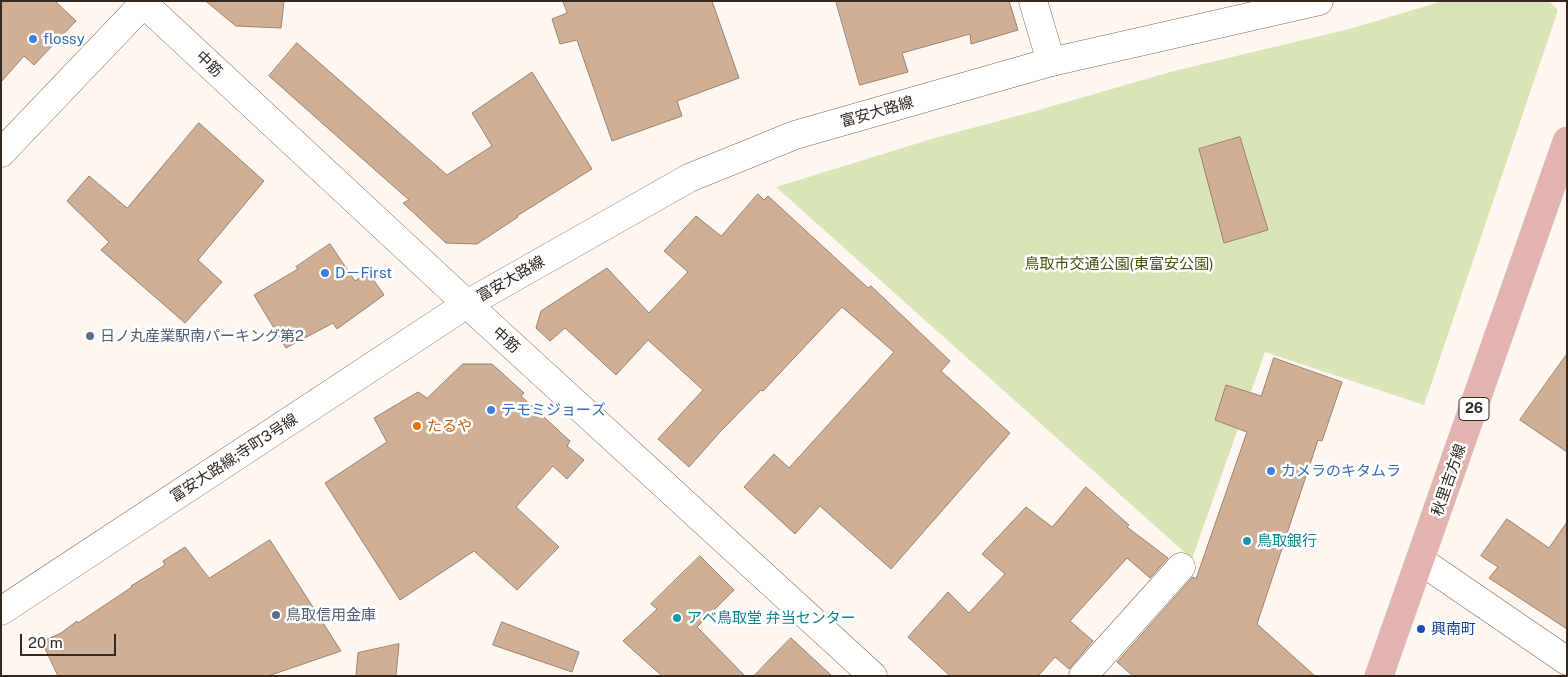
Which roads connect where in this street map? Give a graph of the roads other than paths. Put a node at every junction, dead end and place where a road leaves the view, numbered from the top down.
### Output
1 (1032, 1) edge
2 (1319, 1) edge
3 (144, 2) edge
4 (1051, 62) junction
5 (1567, 142) edge
6 (1, 153) edge
7 (467, 304) junction
8 (1421, 561) junction
9 (1181, 566) dead end
10 (1, 611) edge
11 (1567, 661) edge
12 (860, 671) edge
13 (1083, 676) edge
14 (1380, 676) edge

1 - 4 street
2 - 4 street, 富安大路線
3 - 6 street
3 - 7 street, 中筋
4 - 7 street, 富安大路線
5 - 8 main road, 秋里吉方線 / 26
7 - 10 street, 富安大路線;寺町3号線
7 - 12 street, 中筋
8 - 11 street
8 - 14 main road, 秋里吉方線 / 26
9 - 13 street

